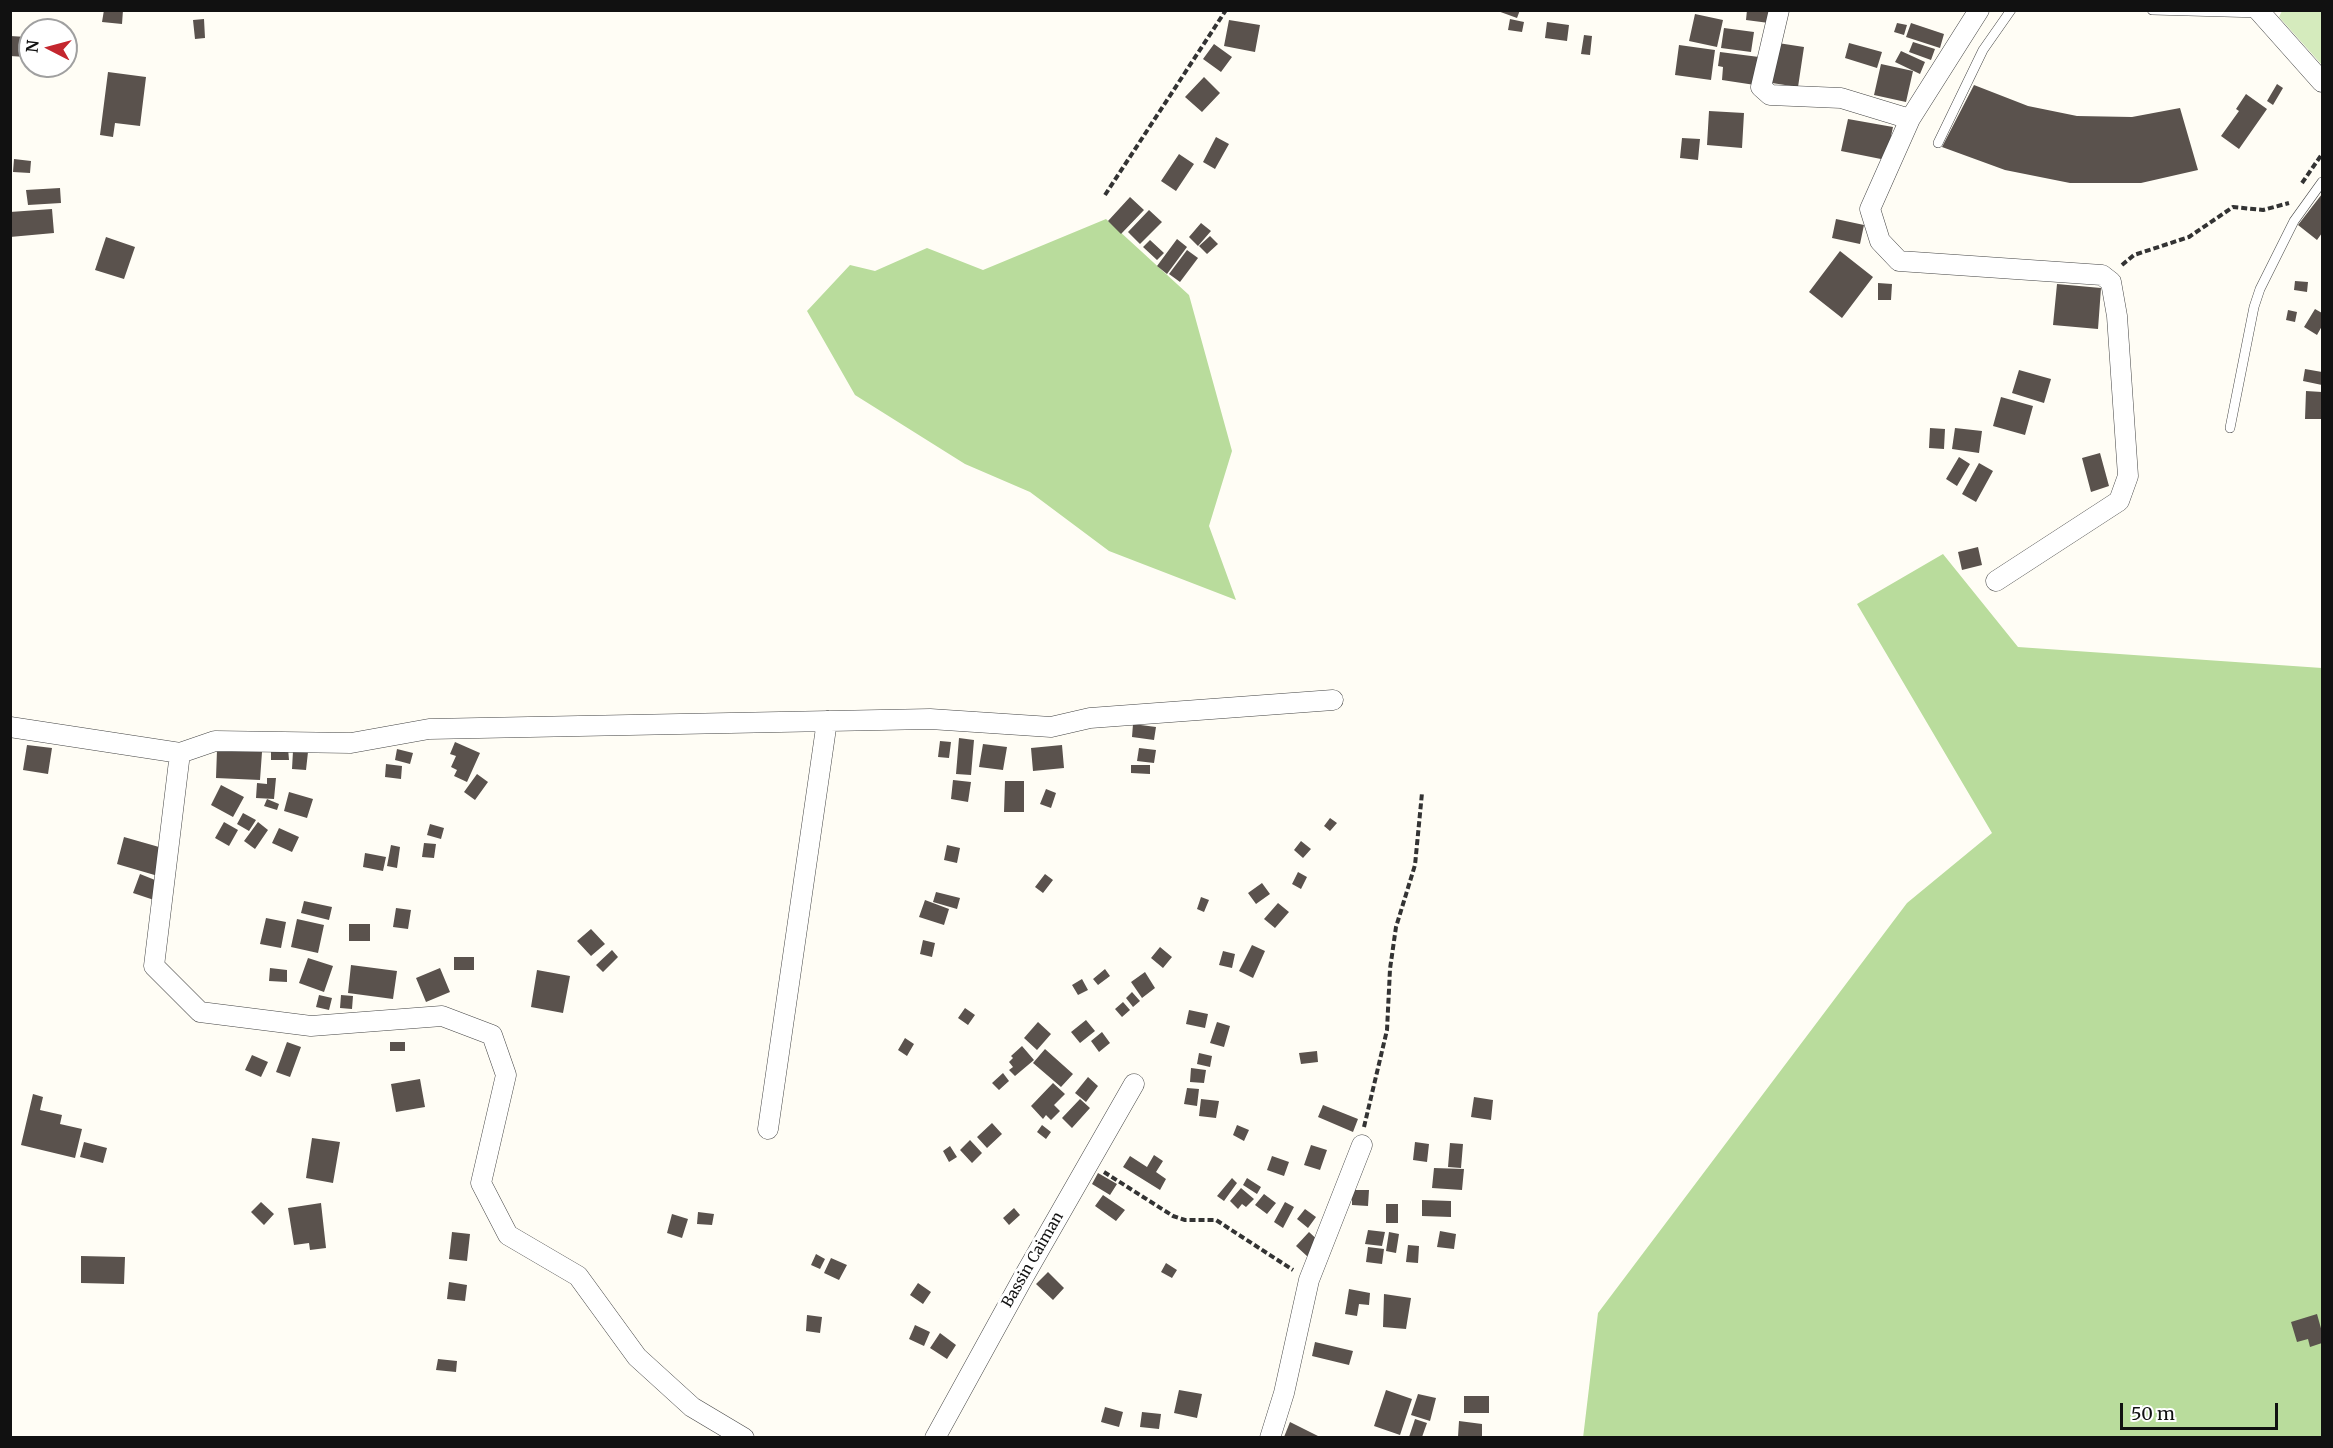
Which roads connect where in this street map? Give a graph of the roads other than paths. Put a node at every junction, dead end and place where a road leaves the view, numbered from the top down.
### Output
1 (1779, 10) edge
2 (1979, 10) edge
3 (2011, 10) edge
4 (2152, 10) edge
5 (2259, 11) edge
6 (2322, 82) edge
7 (1910, 119) junction
8 (1938, 143) dead end
9 (2322, 182) edge
10 (2230, 428) dead end
11 (1996, 581) dead end
12 (1333, 700) dead end
13 (827, 721) junction
14 (10, 727) edge
15 (180, 753) junction
16 (1134, 1084) dead end
17 (768, 1129) dead end
18 (1362, 1145) road end
19 (744, 1437) edge
20 (935, 1437) edge
21 (1270, 1437) edge

1 - 7 street
2 - 7 street
3 - 8 lane
4 - 5 lane
5 - 6 street
7 - 11 street
9 - 10 lane
12 - 13 street
13 - 15 street
13 - 17 street
14 - 15 street
15 - 19 street
16 - 20 street, Bassin Caiman
18 - 21 street

